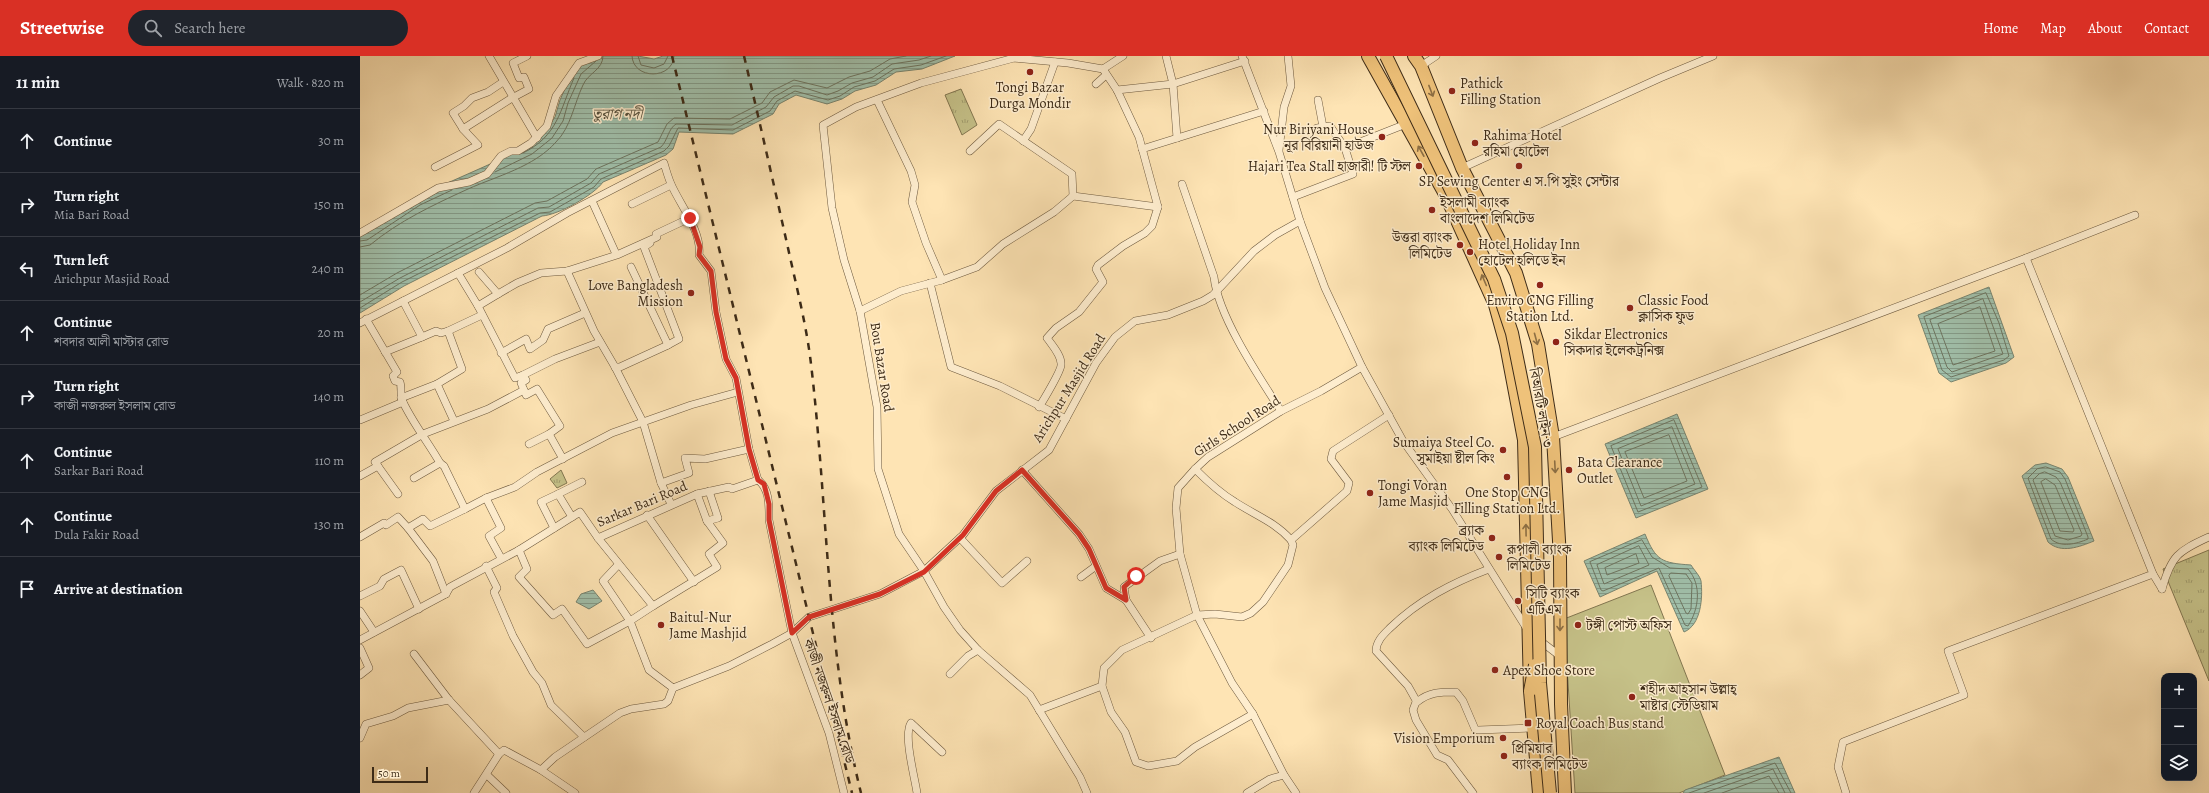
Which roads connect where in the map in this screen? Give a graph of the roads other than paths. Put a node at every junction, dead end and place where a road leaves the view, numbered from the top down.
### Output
1 (489, 56) edge
2 (527, 56) edge
3 (598, 56) edge
4 (1123, 56) edge
5 (1166, 56) edge
6 (1288, 56) edge
7 (1368, 56) edge
8 (1386, 56) edge
9 (1436, 56) edge
10 (1713, 56) edge
11 (1243, 59) edge
12 (1418, 61) edge
13 (1055, 62) junction
14 (1105, 72) junction
15 (503, 82) junction
16 (1096, 84) dead end
17 (1173, 84) junction
18 (1117, 90) junction
19 (513, 98) junction
20 (877, 100) junction
21 (1318, 100) dead end
22 (1264, 111) junction
23 (1406, 124) junction
24 (463, 129) junction
25 (537, 138) junction
26 (1177, 138) junction
27 (1023, 141) junction
28 (1345, 148) junction
29 (1142, 149) junction
30 (970, 151) dead end
31 (1279, 152) junction
32 (435, 167) dead end
33 (1462, 168) junction
34 (1182, 184) dead end
35 (672, 185) junction
36 (1074, 196) junction
37 (1293, 197) junction
38 (592, 201) junction
39 (632, 204) dead end
40 (1158, 207) junction
41 (2135, 215) dead end
42 (690, 218) junction
43 (1300, 221) junction
44 (360, 233) edge
45 (657, 238) junction
46 (616, 254) junction
47 (2026, 258) junction
48 (631, 267) dead end
49 (479, 272) dead end
50 (567, 272) junction
51 (458, 273) junction
52 (942, 280) junction
53 (930, 284) junction
54 (1216, 292) junction
55 (498, 294) junction
56 (403, 301) junction
57 (478, 306) junction
58 (860, 311) junction
59 (586, 313) junction
60 (482, 314) junction
61 (363, 321) edge
62 (448, 331) junction
63 (422, 337) junction
64 (600, 342) junction
65 (668, 345) junction
66 (385, 352) junction
67 (501, 353) junction
68 (616, 366) junction
69 (1362, 367) junction
70 (523, 375) junction
71 (436, 384) junction
72 (524, 390) junction
73 (738, 392) junction
74 (402, 400) junction
75 (1039, 406) junction
76 (1281, 411) junction
77 (1389, 415) junction
78 (1066, 419) junction
79 (360, 420) edge
80 (454, 421) junction
81 (644, 422) junction
82 (423, 434) junction
83 (549, 434) junction
84 (1553, 437) junction
85 (529, 444) dead end
86 (749, 449) junction
87 (563, 459) junction
88 (440, 463) junction
89 (378, 466) junction
90 (1195, 469) junction
91 (1022, 470) junction
92 (360, 476) edge
93 (414, 478) dead end
94 (758, 480) junction
95 (582, 482) dead end
96 (661, 483) junction
97 (709, 491) junction
98 (398, 494) dead end
99 (558, 494) junction
100 (697, 494) junction
101 (486, 498) junction
102 (671, 504) junction
103 (465, 509) junction
104 (647, 515) junction
105 (572, 517) junction
106 (707, 521) junction
107 (408, 528) junction
108 (554, 528) junction
109 (360, 537) edge
110 (2209, 537) edge
111 (598, 538) junction
112 (960, 538) junction
113 (1291, 540) junction
114 (519, 550) junction
115 (1180, 554) junction
116 (502, 558) junction
117 (1027, 561) dead end
118 (618, 565) junction
119 (486, 566) junction
120 (1096, 566) junction
121 (1489, 569) junction
122 (924, 572) junction
123 (2153, 574) junction
124 (1081, 577) dead end
125 (694, 582) junction
126 (446, 594) junction
127 (360, 596) edge
128 (1126, 600) junction
129 (653, 606) junction
130 (419, 609) junction
131 (360, 611) edge
132 (1197, 615) junction
133 (630, 620) junction
134 (374, 632) junction
135 (792, 633) junction
136 (1534, 633) junction
137 (1150, 638) junction
138 (360, 640) edge
139 (360, 648) edge
140 (978, 650) junction
141 (414, 654) dead end
142 (1560, 656) junction
143 (950, 674) dead end
144 (360, 675) edge
145 (1102, 686) junction
146 (673, 688) junction
147 (449, 700) junction
148 (1416, 702) junction
149 (1039, 710) junction
150 (1253, 714) junction
151 (1532, 728) junction
152 (584, 737) junction
153 (360, 738) edge
154 (942, 752) dead end
155 (499, 754) junction
156 (541, 770) junction
157 (487, 775) junction
158 (1284, 775) junction
159 (474, 793) edge
160 (506, 793) edge
161 (575, 793) edge
162 (844, 793) edge
163 (917, 793) edge
164 (1087, 793) edge
165 (1247, 793) edge
166 (1296, 793) edge
167 (1473, 793) edge
168 (1539, 793) edge
169 (1550, 793) edge
170 (1565, 793) edge
171 (1846, 793) edge

1 - 15 street
2 - 19 street
3 - 25 street
4 - 14 street
5 - 17 street
6 - 31 street
7 - 23 highway
8 - 136 highway, বিআরটি লাইন ৩, bridge
9 - 12 street
10 - 33 street
11 - 17 street
11 - 22 street
12 -> 33 highway
13 - 14 street
13 - 20 street
13 - 27 street
14 - 16 street
14 - 18 street
15 - 19 street
15 - 24 street
17 - 18 street
17 - 26 street
18 - 29 street
19 - 24 street
19 - 25 street
20 - 52 street
20 - 58 street, Bou Bazar Road
21 - 28 street
22 - 26 street
22 - 31 street
23 - 28 street
136 -> 23 highway
24 - 32 street
25 - 44 street
26 - 29 street
27 - 30 street
27 - 36 street
28 - 37 street
29 - 40 street
31 - 37 street
33 -> 84 highway
34 - 54 street
35 - 38 street
35 - 39 street
35 - 42 street
36 - 40 street
36 - 52 street
37 - 43 street
38 - 46 street
38 - 51 street
40 - 75 street
41 - 47 street
42 - 45 street
42 - 73 street
43 - 54 street, Arichpur Masjid Road
43 - 69 street
45 - 46 street
45 - 65 street
46 - 50 street
47 - 84 street
47 - 123 street
48 - 65 street
49 - 55 street
50 - 55 street
50 - 59 street
51 - 56 street
51 - 57 street
52 - 53 street
53 - 58 street
53 - 75 street
54 - 76 street
54 - 78 street, Arichpur Masjid Road
55 - 57 street
56 - 61 street
56 - 63 street
57 - 60 street
58 - 122 street, Bou Bazar Road
59 - 64 street
59 - 67 street
60 - 62 street
60 - 67 street
61 - 66 street
62 - 63 street
62 - 71 street
63 - 66 street
64 - 68 street
64 - 70 street
65 - 68 street
66 - 74 street
67 - 70 street
68 - 81 street
69 - 76 street, Girls School Road
69 - 77 street
70 - 72 street
71 - 74 street
71 - 80 street
72 - 80 street
72 - 83 street
73 - 81 street
73 - 86 street
74 - 79 street
74 - 82 street
75 - 78 street
76 - 90 street, Girls School Road
77 - 113 street
77 - 121 street
78 - 91 street, Arichpur Masjid Road
80 - 82 street
81 - 87 street
81 - 96 street
82 - 88 street
82 - 89 street
83 - 85 street
83 - 87 street
84 -> 142 highway
86 - 94 street
86 - 96 street
87 - 101 street
88 - 93 street
88 - 103 street
89 - 92 street
89 - 98 street
90 - 113 street
90 - 115 street, Girls School Road
91 - 112 street, Arichpur Masjid Road
91 - 120 street
94 - 97 street, Sarkar Bari Road
94 - 135 street, কাজী নজরুল ইসলাম রোড
95 - 99 street
96 - 102 street
97 - 100 street, Sarkar Bari Road
97 - 106 street
99 - 105 street
99 - 108 street
100 - 102 street, Sarkar Bari Road
100 - 106 street
101 - 103 street
101 - 116 street
102 - 104 street, Sarkar Bari Road
103 - 107 street
104 - 111 street, Sarkar Bari Road
104 - 125 street
105 - 108 street
105 - 111 street, Sarkar Bari Road
106 - 125 street
107 - 109 street
107 - 126 street
108 - 114 street
110 - 123 street
111 - 118 street
112 - 117 street
112 - 122 street, Arichpur Masjid Road
113 - 132 street
114 - 116 street
114 - 133 street
115 - 128 street
115 - 132 street, Girls School Road
116 - 119 street
118 - 129 street
118 - 133 street
119 - 126 street
119 - 152 street
120 - 124 street
120 - 128 street
121 - 136 street
121 - 148 street
122 - 135 street, Arichpur Masjid Road
122 - 140 street, Bou Bazar Road
123 - 171 street
125 - 129 street
126 - 130 street
127 - 130 street
128 - 137 street
129 - 133 street
130 - 134 street
131 - 134 street
132 - 137 street
132 - 150 street, Girls School Road
133 - 146 street
134 - 138 street
135 - 146 street
135 - 162 street, কাজী নজরুল ইসলাম রোড
136 - 142 street
136 - 151 highway, bridge
136 - 169 highway, বিআরটি লাইন ৩, bridge
137 - 145 street
139 - 144 street
140 - 143 street
140 - 149 street, Bou Bazar Road
141 - 147 street
142 - 170 highway
145 - 149 street
145 - 150 street
146 - 152 street
147 - 153 street
147 - 155 street
148 - 151 street
148 - 167 street
149 - 164 street, Bou Bazar Road
150 - 158 street, Girls School Road
151 - 168 highway
152 - 156 street
154 - 163 street
155 - 156 street
155 - 157 street
156 - 161 street
157 - 159 street
157 - 160 street
158 - 165 street
158 - 166 street, Girls School Road

